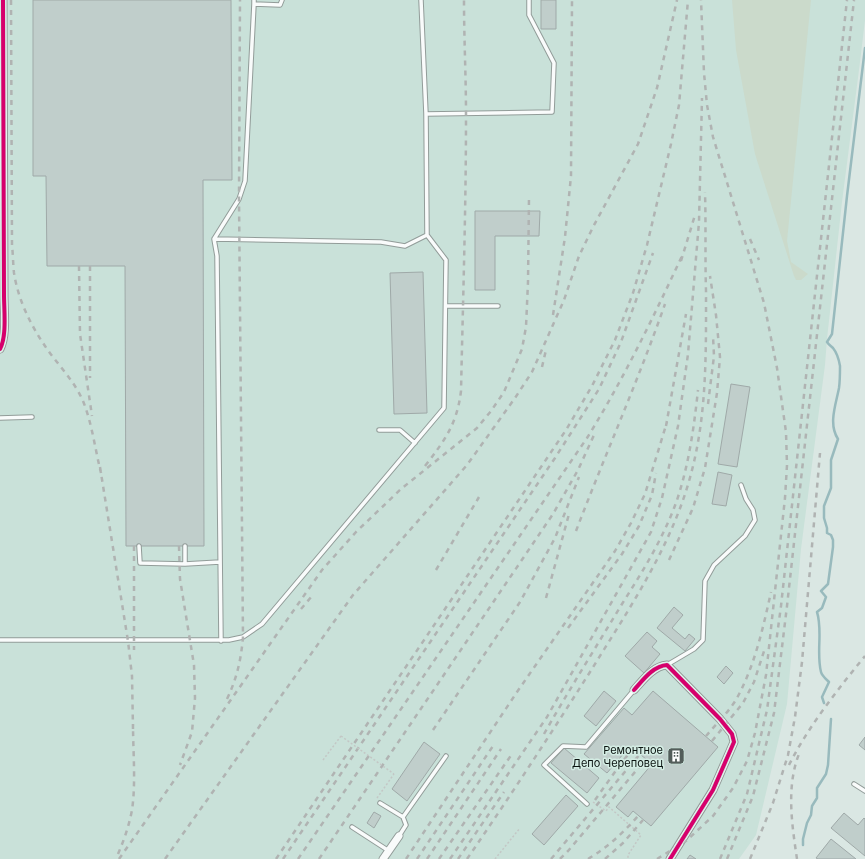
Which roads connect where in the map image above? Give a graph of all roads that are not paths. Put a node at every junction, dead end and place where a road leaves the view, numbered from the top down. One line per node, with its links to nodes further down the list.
1 (3, 0): 7 (street)
2 (282, 0): 5 (lane)
3 (422, 0): 6 (lane)
4 (529, 0): 6 (lane)
5 (254, 2): 9 (lane)
6 (426, 114): 8 (lane)
7 (2, 170): 12 (street)
8 (427, 235): 9 (lane); 10 (lane)
9 (214, 239): 20 (lane)
10 (446, 306): 11 (lane); 16 (lane)
11 (498, 306)
12 (0, 349)
13 (0, 418): 14 (lane)
14 (32, 418)
15 (379, 430): 16 (lane)
16 (415, 443): 23 (lane)
17 (741, 485): 24 (lane)
18 (139, 546): 21 (lane)
19 (185, 546): 21 (lane)
20 (220, 562): 21 (lane); 23 (lane)
21 (185, 564)
22 (0, 640): 23 (lane)
23 (222, 640)
24 (667, 665): 25 (street); 36 (street)
25 (634, 690): 30 (lane)
26 (446, 756): 31 (lane)
27 (854, 784): 28 (lane)
28 (865, 791)
29 (380, 803): 31 (lane)
30 (587, 804)
31 (404, 817): 33 (lane)
32 (352, 827): 34 (lane)
33 (399, 836): 34 (street)
34 (388, 851): 35 (street)
35 (383, 859)
36 (670, 859)

